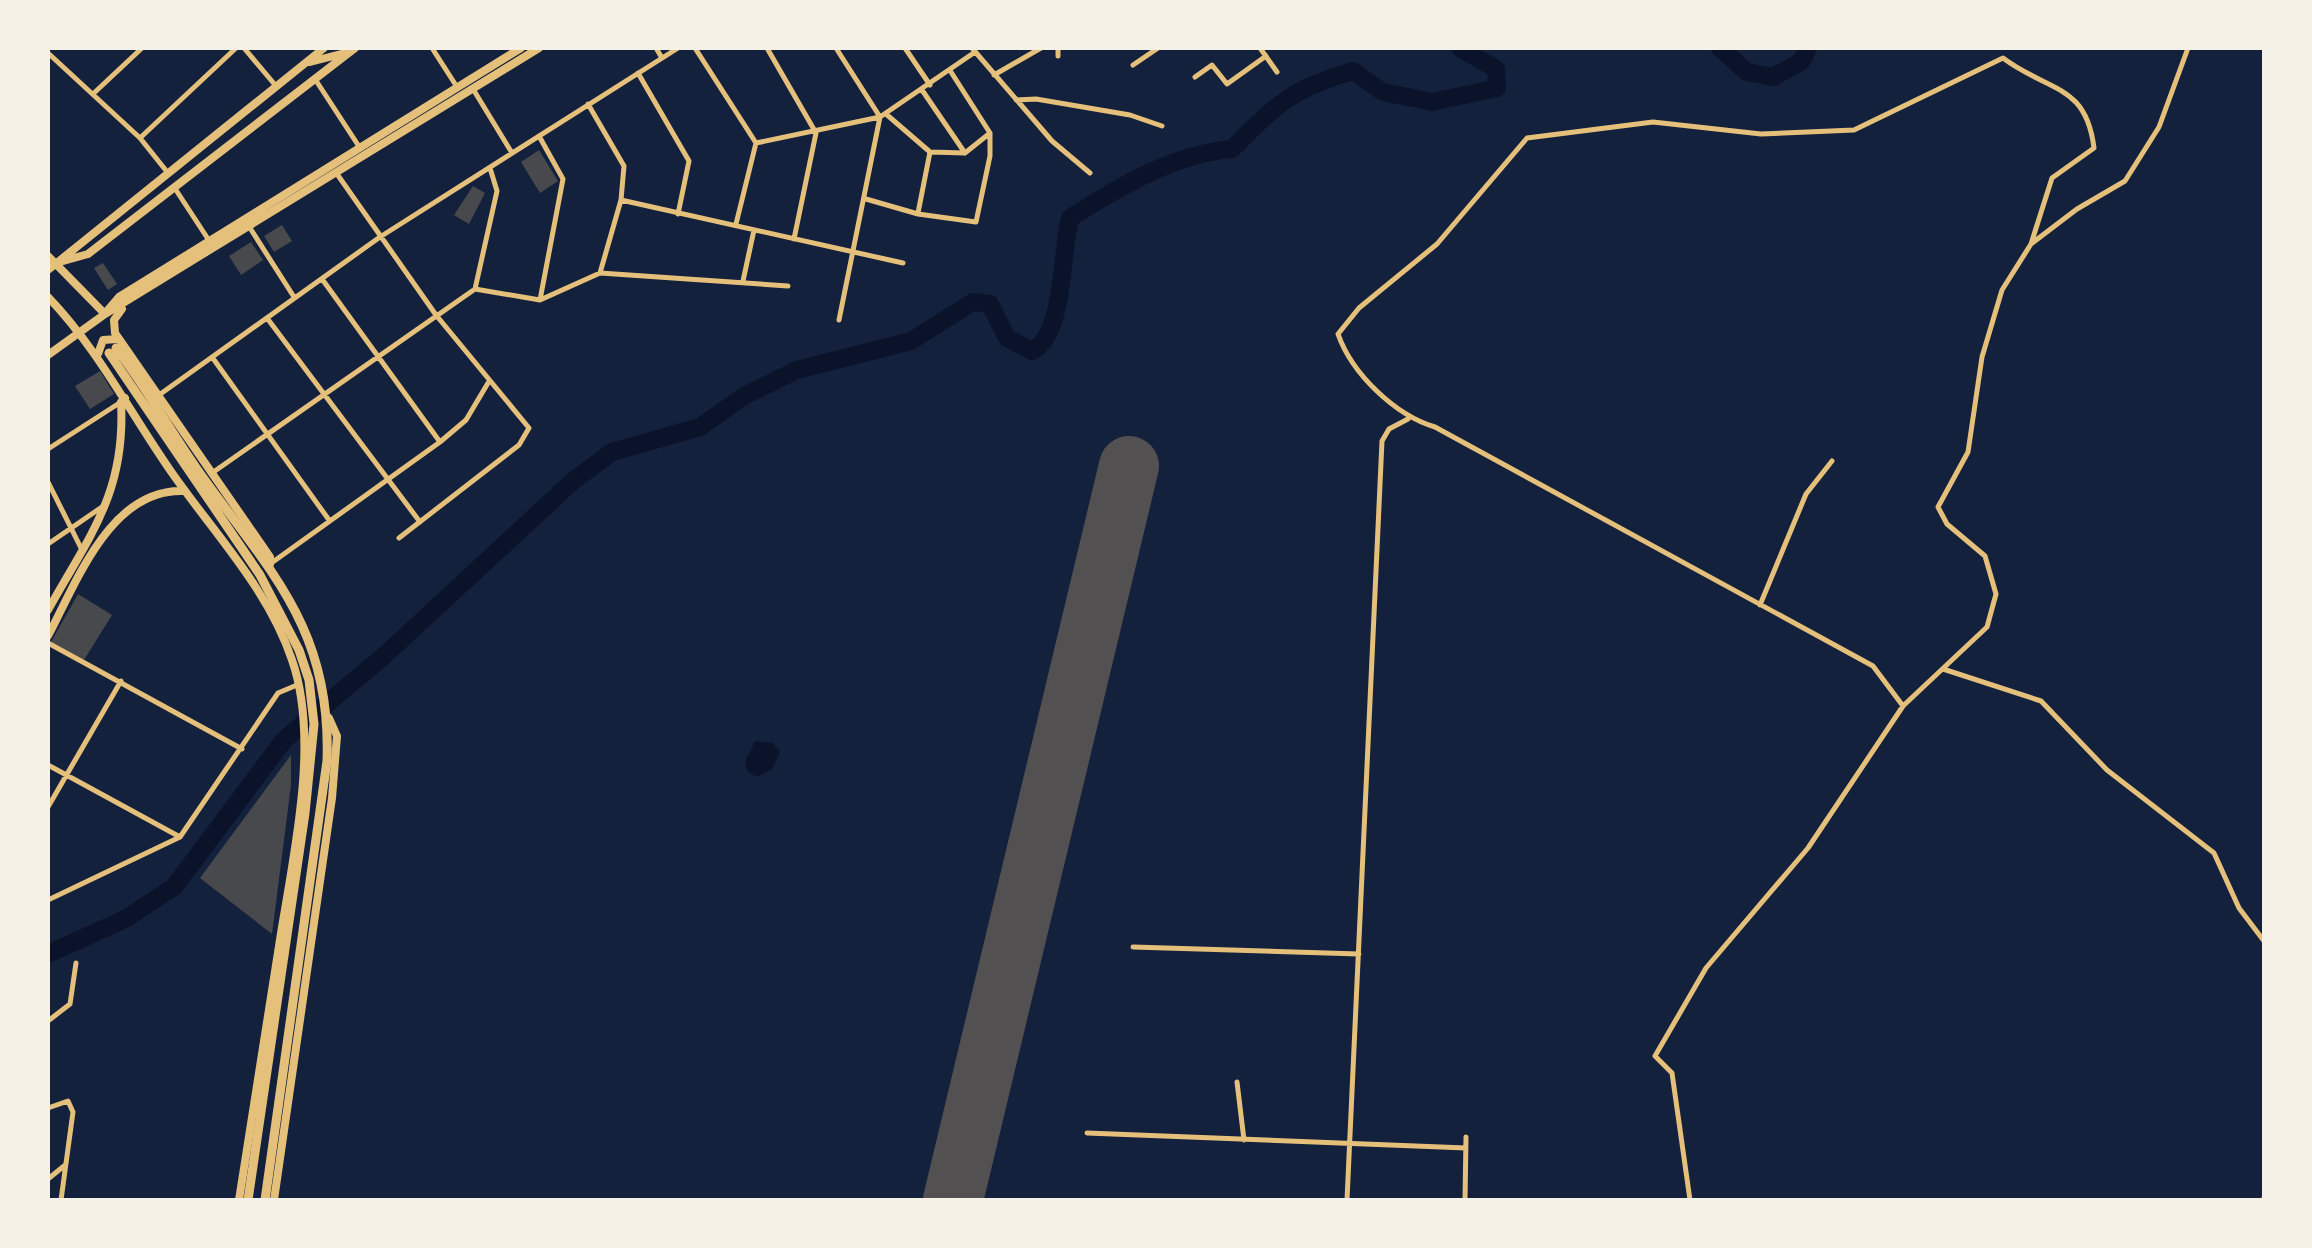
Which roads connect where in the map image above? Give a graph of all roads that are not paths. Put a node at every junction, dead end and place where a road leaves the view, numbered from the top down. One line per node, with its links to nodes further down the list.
1 (142, 48): 38 (street)
2 (236, 48): 48 (street)
3 (244, 48): 34 (street)
4 (324, 48): 25 (main road)
5 (432, 48): 35 (street)
6 (520, 48): 35 (main road)
7 (539, 48): 36 (main road)
8 (656, 48): 24 (street)
9 (678, 48): 24 (street)
10 (695, 48): 49 (street)
11 (766, 48): 46 (street)
12 (836, 48): 42 (street)
13 (905, 48): 33 (street)
14 (1041, 48): 30 (street)
15 (1058, 48): 22 (street)
16 (1158, 48): 26 (street)
17 (1260, 48): 23 (street)
18 (2188, 48): 69 (street)
19 (352, 50): 25 (main road); 32 (main road)
20 (974, 50): 27 (street); 30 (street)
21 (48, 52): 38 (street)
22 (1058, 56)
23 (1266, 56): 28 (street); 31 (street)
24 (662, 58): 29 (street)
25 (304, 63): 34 (main road)
26 (1132, 65)
27 (951, 72): 33 (street); 45 (street)
28 (1278, 72)
29 (638, 73): 40 (street); 61 (street)
30 (994, 74): 39 (street)
31 (1195, 77)
32 (315, 79): 50 (street); 58 (main road)
33 (930, 85): 37 (street)
34 (276, 86): 56 (main road)
35 (457, 87): 41 (main road)
36 (473, 89): 43 (main road); 52 (street)
37 (922, 90): 42 (street); 53 (street)
38 (94, 92): 48 (street)
39 (1016, 100): 44 (street); 55 (street)
40 (588, 104): 47 (street); 60 (street)
41 (413, 115): 43 (main road); 50 (main road)
42 (883, 115): 46 (street); 51 (street); 59 (street)
43 (427, 117): 57 (main road)
44 (1162, 126)
45 (990, 133): 53 (street); 62 (street)
46 (816, 134): 49 (street); 67 (street)
47 (539, 135): 52 (street); 82 (street)
48 (140, 138): 56 (street)
49 (756, 143): 63 (street)
50 (360, 148): 68 (main road)
51 (930, 152): 53 (street); 62 (street)
52 (512, 153): 54 (street)
53 (964, 153)
54 (490, 168): 66 (street); 79 (street)
55 (1090, 173)
56 (168, 174): 73 (main road)
57 (337, 174): 64 (main road); 66 (street)
58 (174, 187): 68 (street); 73 (main road)
59 (866, 199): 62 (street); 70 (street)
60 (621, 200): 61 (street); 75 (street)
61 (678, 214): 63 (street)
62 (918, 214)
63 (736, 225): 65 (street)
64 (250, 228): 81 (street); 83 (main road)
65 (754, 230): 67 (street); 77 (street)
66 (380, 237): 76 (street); 85 (street)
67 (794, 240): 70 (street)
68 (210, 242): 84 (main road)
69 (2031, 244): 97 (street); 118 (street)
70 (851, 252): 72 (street); 87 (street)
71 (48, 256): 73 (main road)
72 (904, 263)
73 (56, 264): 74 (main road); 84 (main road)
74 (48, 270)
75 (600, 272): 77 (street); 82 (street)
76 (322, 279): 81 (street); 90 (street)
77 (744, 281): 78 (street)
78 (788, 286)
79 (475, 289): 82 (street); 85 (street)
80 (48, 297): 88 (main road)
81 (295, 298): 86 (street)
82 (540, 300)
83 (125, 306): 84 (main road); 89 (main road)
84 (104, 314): 88 (main road)
85 (436, 314): 90 (street); 93 (street)
86 (267, 318): 92 (street); 94 (street)
87 (839, 320)
88 (79, 332): 89 (main road); 91 (main road)
89 (112, 351): 95 (main road); 96 (main road); 114 (main road); 121 (main road)
90 (377, 354): 94 (street); 99 (street)
91 (48, 355)
92 (212, 357): 95 (street); 98 (street)
93 (488, 383): 99 (street); 108 (street)
94 (323, 392): 98 (street); 103 (street)
95 (159, 395): 102 (main road)
96 (123, 400): 100 (street); 105 (main road); 106 (main road)
97 (1408, 419): 115 (street); 134 (street)
98 (268, 435): 102 (street); 107 (street)
99 (440, 442): 103 (street)
100 (48, 449)
101 (1832, 462): 115 (street)
102 (212, 474): 114 (main road)
103 (386, 480): 107 (street); 108 (street)
104 (48, 482): 109 (street)
105 (184, 491): 113 (main road); 120 (main road)
106 (108, 503): 109 (street); 112 (main road)
107 (328, 520): 114 (street)
108 (420, 522): 110 (street)
109 (72, 526): 111 (street); 112 (street)
110 (399, 538)
111 (48, 544)
112 (82, 550): 113 (street); 116 (main road)
113 (93, 558): 117 (main road)
114 (270, 564): 123 (main road)
115 (1760, 605): 122 (street)
116 (48, 610)
117 (48, 640): 119 (street)
118 (1944, 669): 122 (street); 132 (street)
119 (121, 681): 124 (street); 126 (street)
120 (299, 684): 121 (main road); 124 (street)
121 (308, 699): 129 (main road); 130 (main road)
122 (1902, 706): 153 (street)
123 (329, 718): 149 (main road); 150 (main road)
124 (242, 749): 128 (street)
125 (48, 764): 126 (street)
126 (66, 776): 127 (street); 128 (street)
127 (48, 807)
128 (180, 837): 131 (street)
129 (298, 860): 130 (main road); 148 (main road)
130 (290, 874): 147 (main road)
131 (48, 900)
132 (2264, 941)
133 (1133, 947): 134 (street)
134 (1359, 954): 142 (street)
135 (76, 963): 136 (street)
136 (48, 1021)
137 (1237, 1082): 141 (street)
138 (48, 1108): 144 (street)
139 (1087, 1132): 141 (street)
140 (1466, 1137): 143 (street)
141 (1244, 1140): 142 (street)
142 (1350, 1144): 143 (street); 151 (street)
143 (1466, 1148): 152 (street)
144 (66, 1164): 145 (street); 146 (street)
145 (48, 1179)
146 (61, 1200)
147 (239, 1200)
148 (248, 1200)
149 (265, 1200)
150 (274, 1200)
151 (1348, 1200)
152 (1465, 1200)
153 (1690, 1200)

